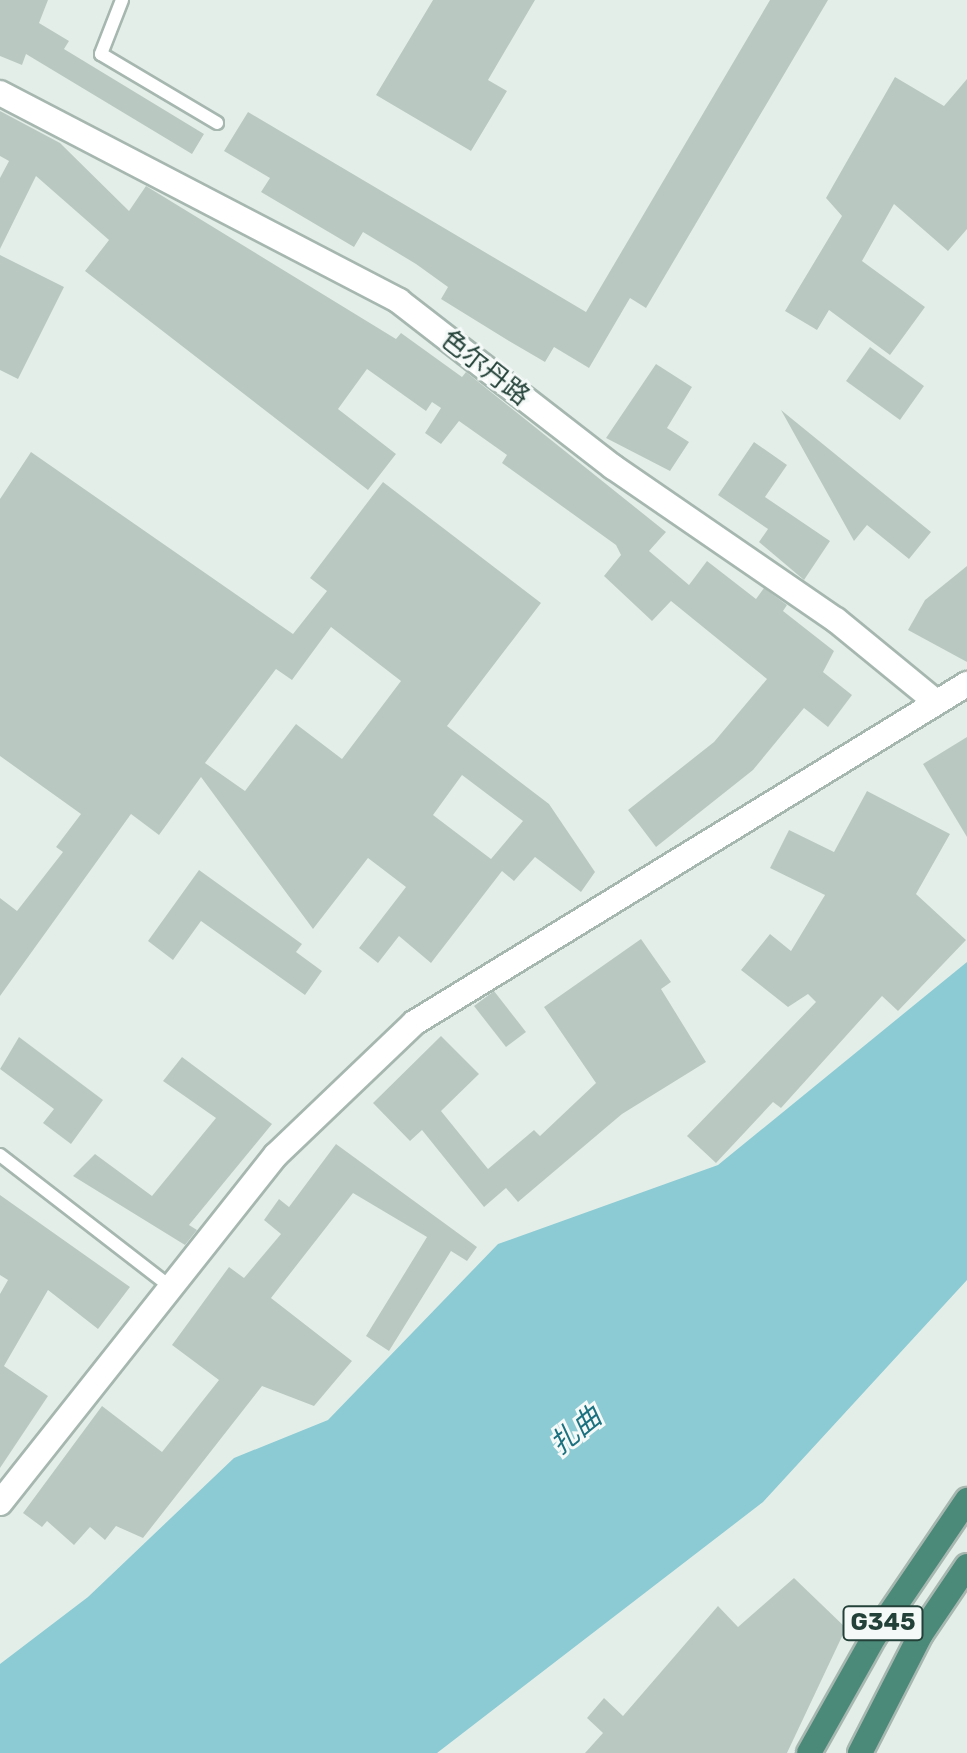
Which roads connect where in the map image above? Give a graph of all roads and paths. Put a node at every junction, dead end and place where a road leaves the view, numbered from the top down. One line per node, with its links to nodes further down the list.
1 (122, 0): 3 (lane)
2 (0, 93): 5 (street, 色尔丹路)
3 (217, 123)
4 (967, 684): 5 (street)
5 (935, 701): 7 (street)
6 (0, 1155): 7 (lane)
7 (168, 1285): 9 (street)
8 (967, 1500): 11 (highway, G345)
9 (0, 1503)
10 (967, 1566): 12 (highway, G345)
11 (809, 1753)
12 (860, 1753)

